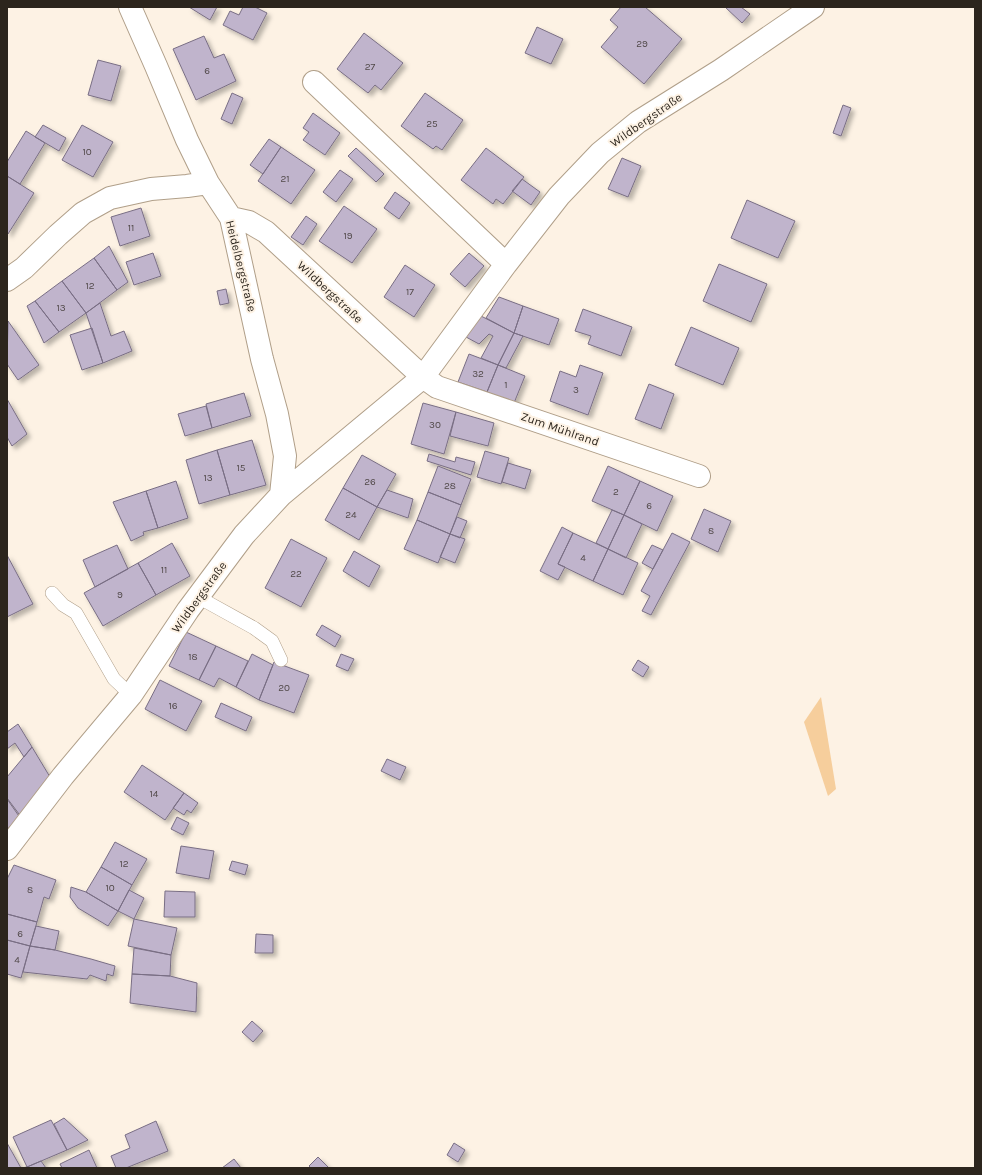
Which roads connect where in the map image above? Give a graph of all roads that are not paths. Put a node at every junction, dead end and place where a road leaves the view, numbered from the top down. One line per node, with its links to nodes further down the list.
1 (130, 7): 4 (street, Heidelbergstraße)
2 (813, 7): 6 (street, Wildbergstraße)
3 (314, 82): 6 (street)
4 (208, 183): 5 (street, Heidelbergstraße); 7 (street)
5 (231, 218): 8 (street, Wildbergstraße); 10 (street, Heidelbergstraße)
6 (506, 264): 8 (street, Wildbergstraße)
7 (7, 280)
8 (423, 377): 9 (street, Zum Mühlrand); 10 (street, Wildbergstraße)
9 (699, 476)
10 (281, 495): 12 (street, Wildbergstraße)
11 (52, 593): 14 (lane)
12 (198, 597): 13 (lane); 14 (street, Wildbergstraße)
13 (281, 660)
14 (131, 694): 15 (street, Wildbergstraße)
15 (7, 848)

